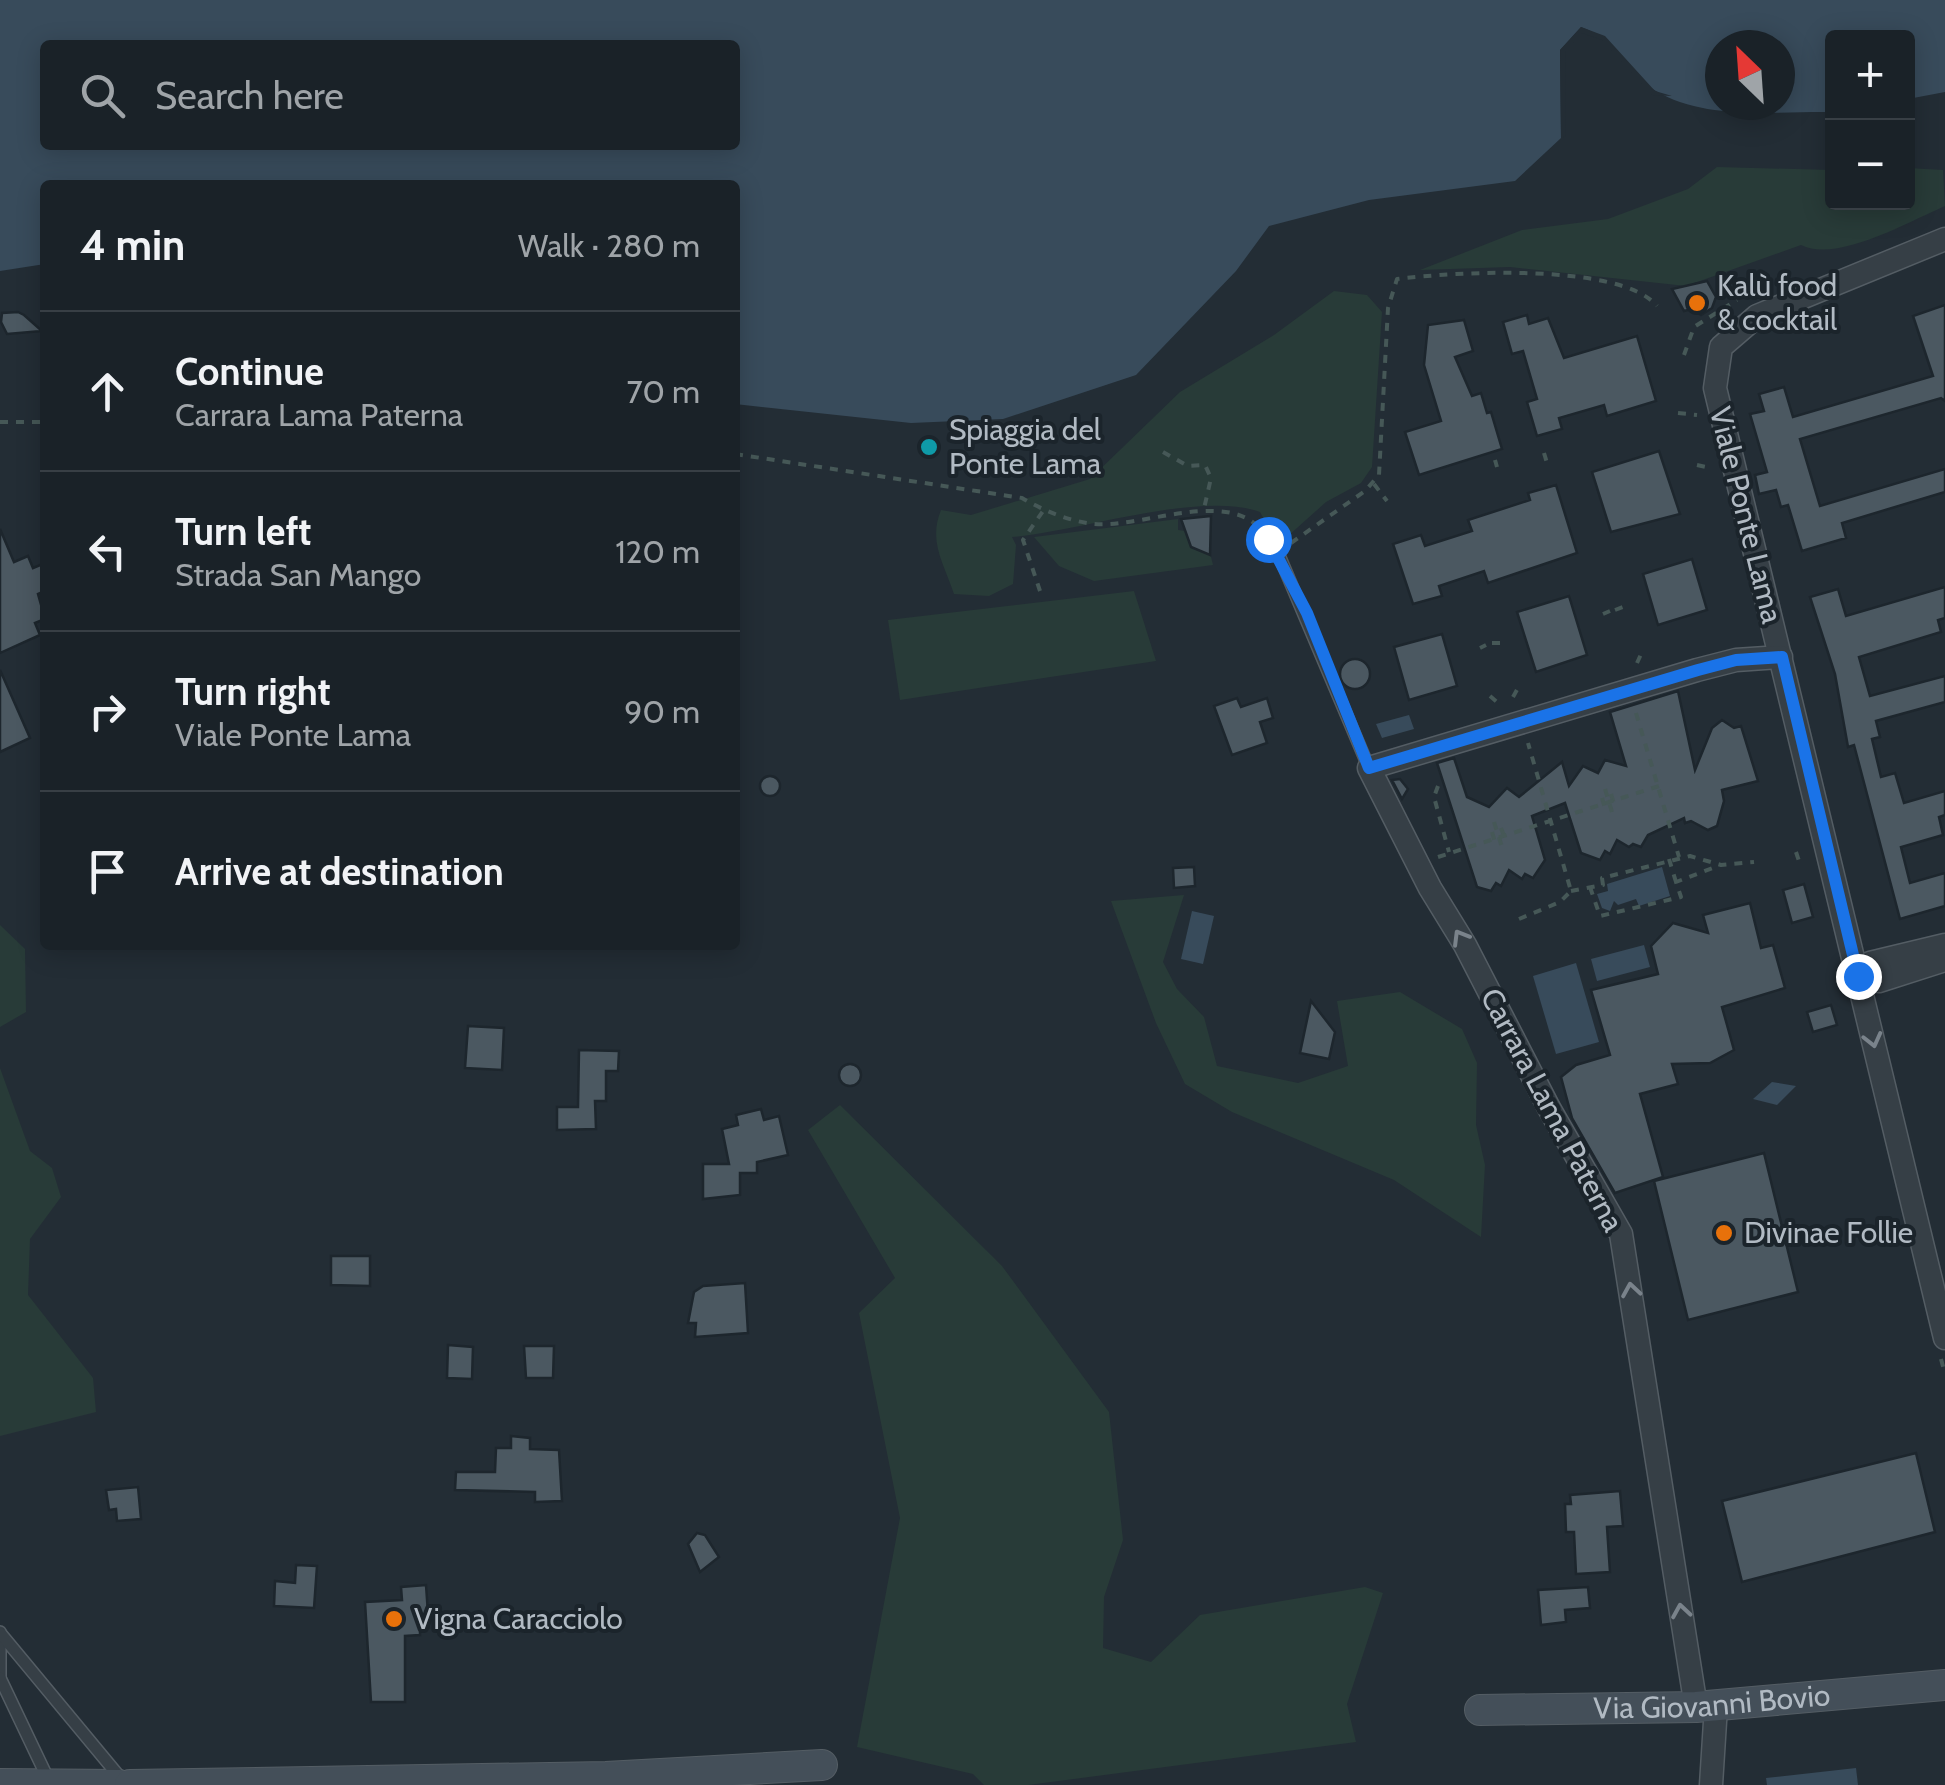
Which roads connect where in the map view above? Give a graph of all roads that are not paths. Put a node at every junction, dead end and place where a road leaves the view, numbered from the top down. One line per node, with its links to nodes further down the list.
1 (1945, 239): 3 (street, Viale Ponte Lama)
2 (1278, 553): 4 (lane, Carrara Lama Paterna)
3 (1782, 657): 4 (street); 7 (street, Viale Ponte Lama)
4 (1369, 768): 12 (street, Carrara Lama Paterna, one-way to 4)
5 (1945, 945): 7 (street)
6 (1945, 960): 7 (street)
7 (1858, 976): 8 (street, Viale Ponte Lama, one-way to 8)
8 (1945, 1338)
9 (0, 1633): 10 (lane); 18 (lane)
10 (0, 1679): 16 (lane)
11 (1945, 1685): 12 (main road, Via Giovanni Bovio)
12 (1706, 1707): 13 (main road, Via Giovanni Bovio); 19 (street, Carrara Lama Paterna)
13 (1480, 1710)
14 (822, 1765): 18 (main road)
15 (0, 1784): 16 (main road)
16 (50, 1785): 17 (main road)
17 (119, 1785)
18 (128, 1785)
19 (1710, 1785)

